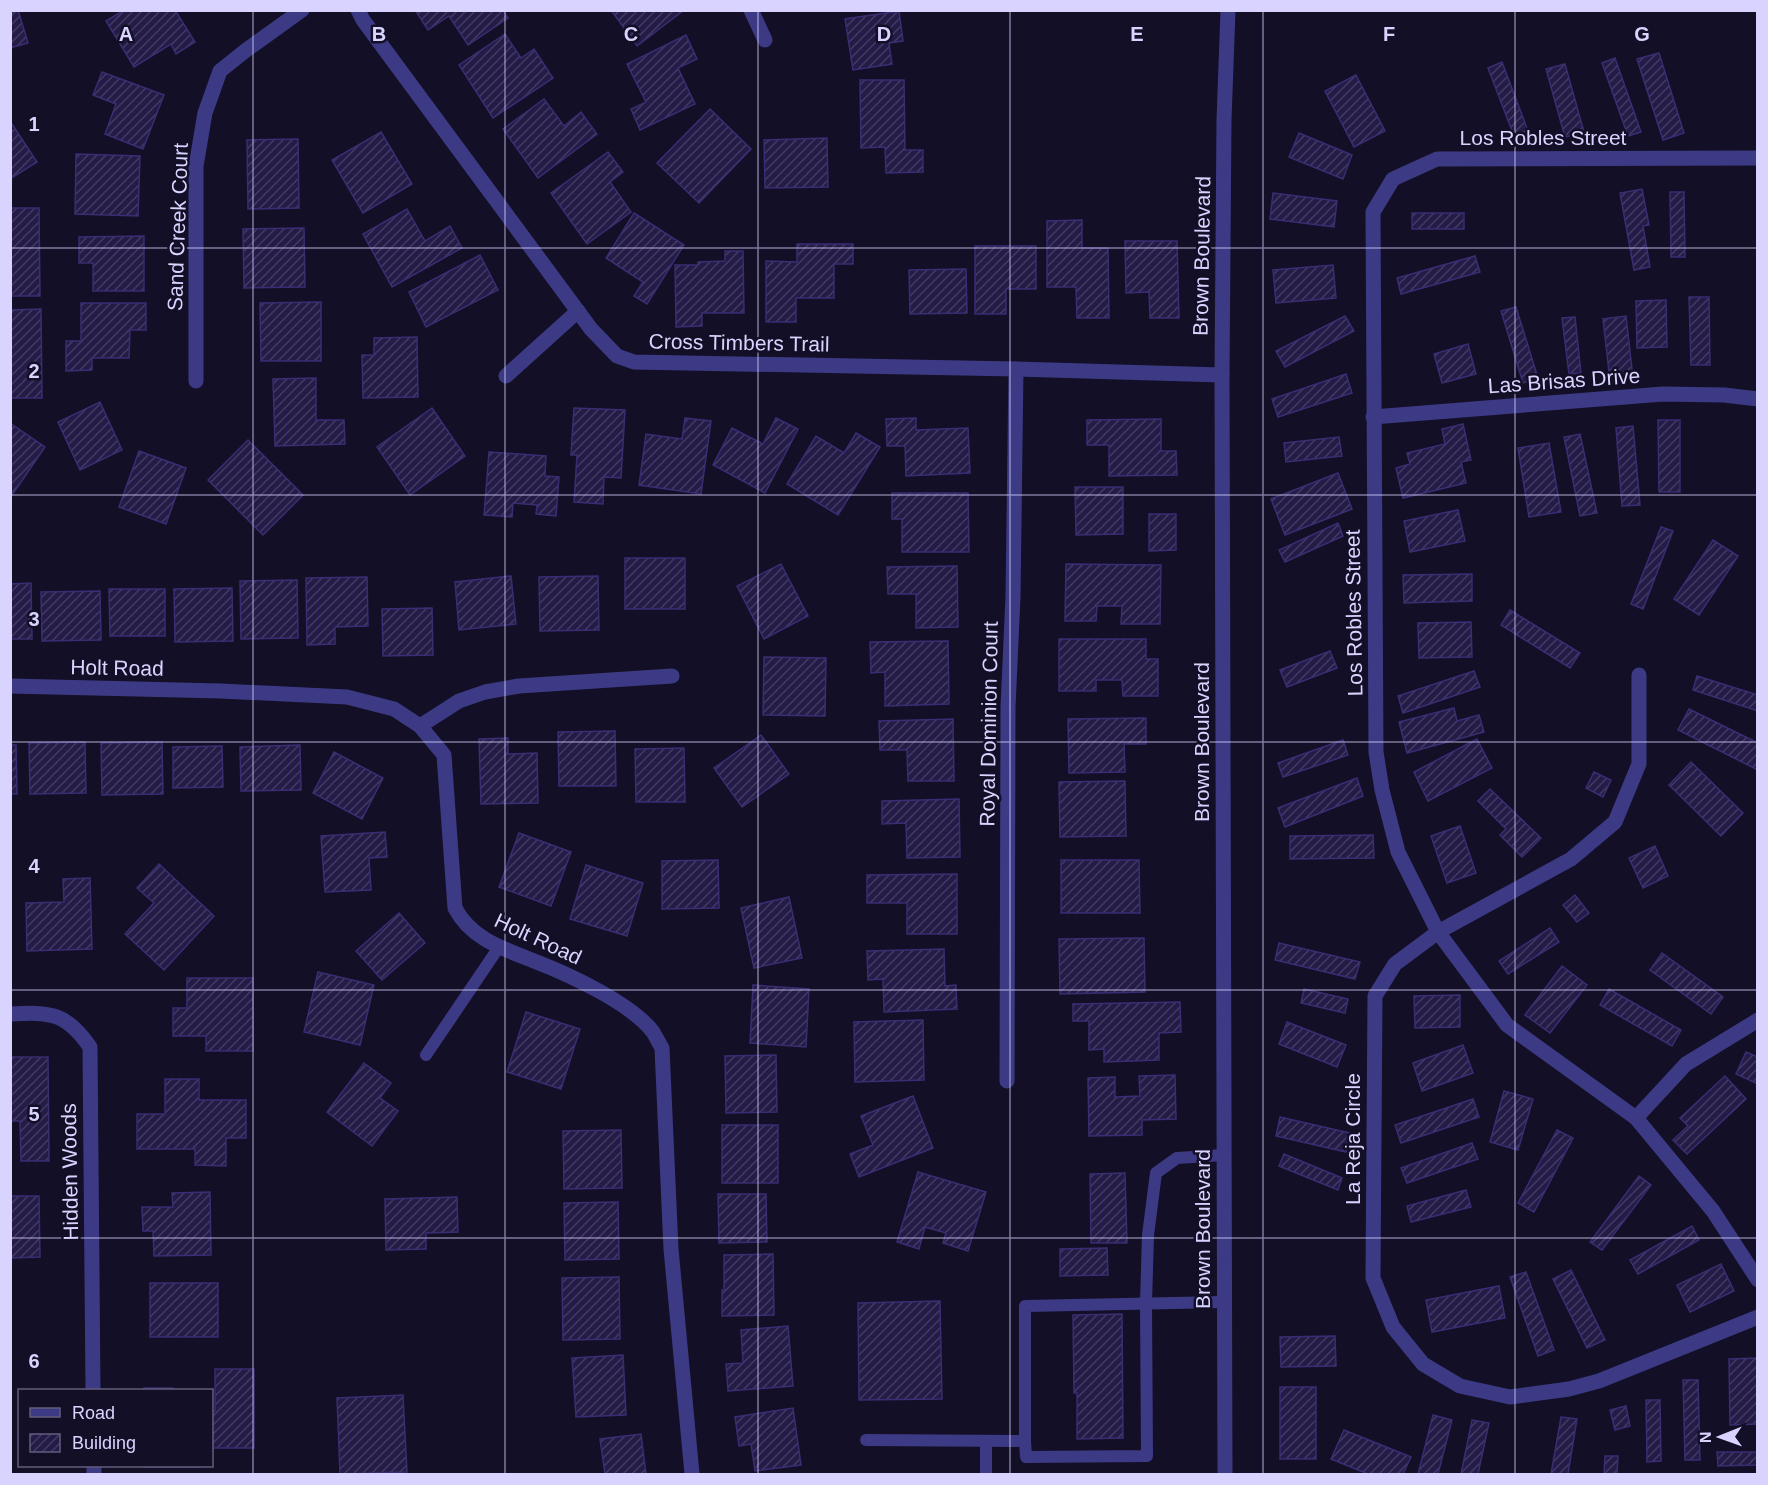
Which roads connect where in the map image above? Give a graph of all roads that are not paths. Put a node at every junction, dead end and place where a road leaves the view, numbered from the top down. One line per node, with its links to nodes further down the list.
1 (302, 10): 11 (street, Sand Creek Court)
2 (358, 10): 7 (street, Cross Timbers Trail)
3 (751, 10): 5 (street)
4 (1228, 10): 9 (street, Brown Boulevard)
5 (765, 40)
6 (1758, 158): 13 (street, Los Robles Street)
7 (578, 311): 8 (street, Cross Timbers Trail); 10 (street)
8 (1016, 369): 9 (street, Cross Timbers Trail); 23 (street, Royal Dominion Court)
9 (1222, 375): 25 (street, Brown Boulevard)
10 (506, 376)
11 (196, 381)
12 (1758, 399): 13 (street, Las Brisas Drive)
13 (1373, 417): 18 (street, Los Robles Street)
14 (1639, 675): 18 (street, La Reja Circle)
15 (672, 676): 17 (street)
16 (10, 686): 17 (street, Holt Road)
17 (420, 726): 19 (street, Holt Road)
18 (1438, 932): 24 (street, Los Robles Street); 29 (street, La Reja Circle)
19 (499, 947): 22 (lane); 34 (street, Holt Road)
20 (10, 1014): 30 (street, Hidden Woods)
21 (1758, 1020): 24 (street)
22 (426, 1055)
23 (1007, 1081)
24 (1636, 1118): 26 (street, Los Robles Street)
25 (1224, 1155): 27 (street, Brown Boulevard); 28 (lane)
26 (1758, 1280)
27 (1224, 1302): 28 (lane); 36 (street, Brown Boulevard)
28 (1146, 1304): 33 (lane); 33 (lane)
29 (1758, 1317)
30 (93, 1389)
31 (866, 1440): 32 (lane)
32 (986, 1441): 33 (lane); 35 (lane)
33 (1025, 1441)
34 (692, 1474)
35 (986, 1474)
36 (1225, 1474)

